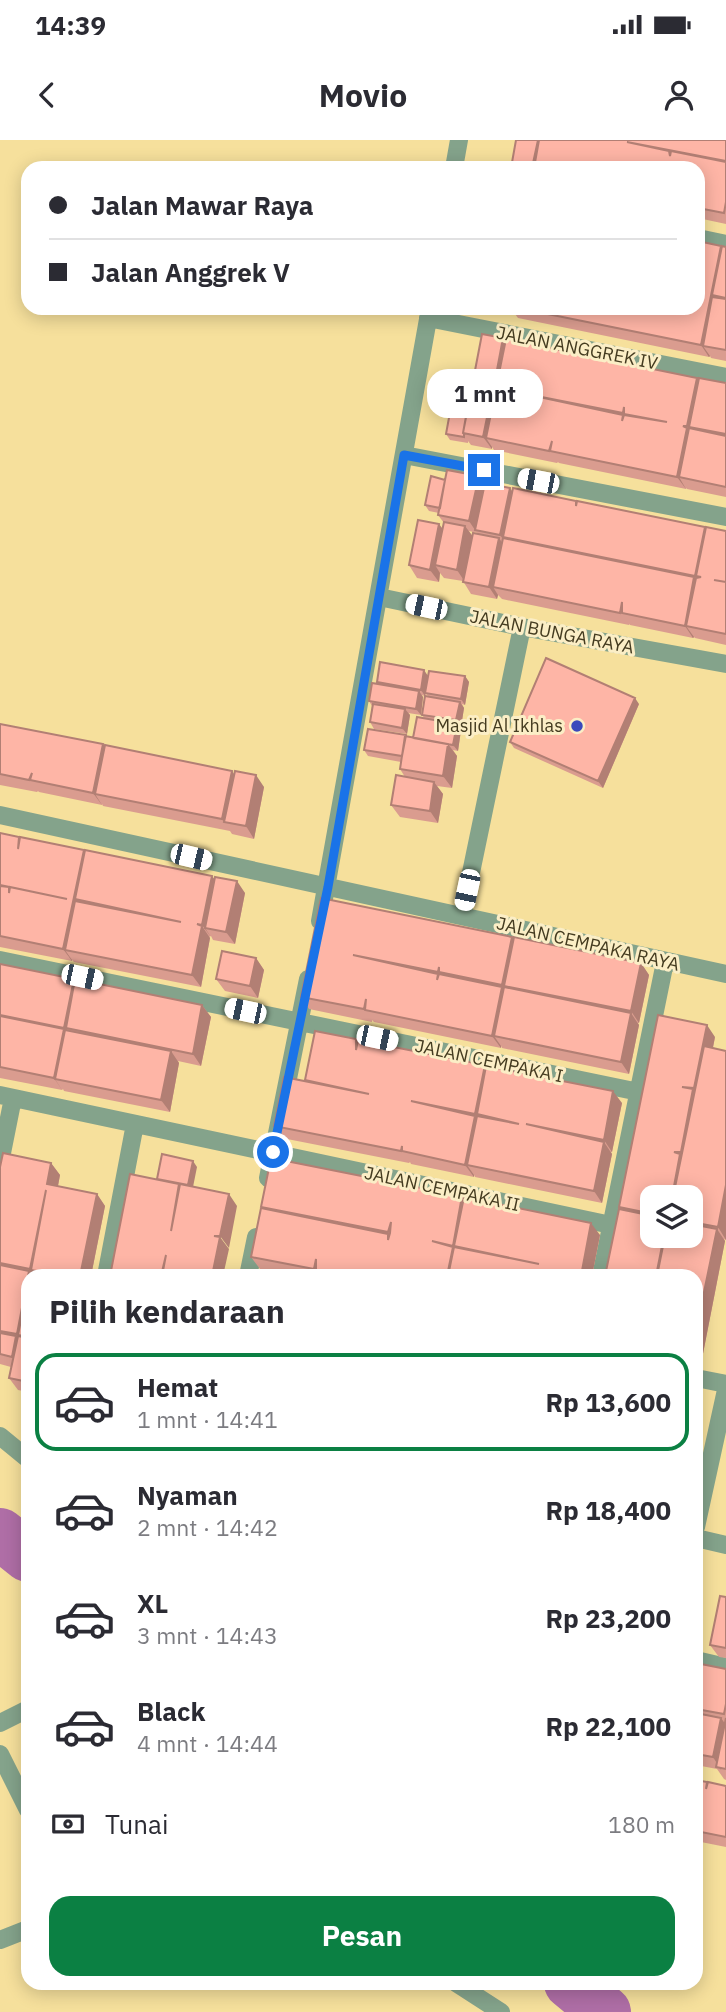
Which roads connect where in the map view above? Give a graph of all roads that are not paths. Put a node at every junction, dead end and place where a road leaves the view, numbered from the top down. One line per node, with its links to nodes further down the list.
1 (459, 140): 2 (street)
2 (455, 161)
3 (705, 240): 4 (street)
4 (726, 244)
5 (429, 315): 8 (street)
6 (438, 315): 7 (street, JALAN ANGGREK IV)
7 (726, 377)
8 (404, 455): 9 (street); 10 (street)
9 (726, 517)
10 (379, 597): 11 (street, JALAN BUNGA RAYA); 14 (street)
11 (522, 627): 12 (street, JALAN BUNGA RAYA); 15 (street)
12 (726, 664)
13 (0, 815): 14 (street, JALAN CEMPAKA RAYA)
14 (328, 887): 15 (street, JALAN CEMPAKA RAYA); 16 (street)
15 (461, 916): 18 (street, JALAN CEMPAKA RAYA)
16 (316, 941)
17 (0, 960): 21 (street, JALAN CEMPAKA I)
18 (666, 962): 20 (street, JALAN CEMPAKA RAYA); 22 (street)
19 (310, 968): 21 (street)
20 (726, 974)
21 (299, 1022): 22 (street, JALAN CEMPAKA I); 25 (street)
22 (639, 1092): 29 (street)
23 (6, 1097): 24 (street, JALAN CEMPAKA II); 26 (street)
24 (135, 1124): 25 (street, JALAN CEMPAKA II); 30 (street)
25 (273, 1152): 27 (street); 29 (street, JALAN CEMPAKA II)
26 (0, 1163)
27 (265, 1194)
28 (259, 1221): 31 (street)
29 (611, 1225): 32 (street)
30 (107, 1269)
31 (249, 1269)
32 (602, 1269)
33 (703, 1379): 34 (street)
34 (726, 1384)
35 (726, 1390): 36 (street)
36 (723, 1420): 39 (street)
37 (0, 1436): 38 (street)
38 (21, 1453)
39 (703, 1492)
40 (703, 1540): 41 (street)
41 (726, 1545)
42 (703, 1662): 43 (street)
43 (726, 1667)
44 (21, 1712): 45 (street)
45 (0, 1723)
46 (0, 1754): 47 (street)
47 (21, 1796)
48 (21, 1932): 49 (street)
49 (0, 1940)
50 (467, 1990): 51 (street)
51 (501, 2012)

